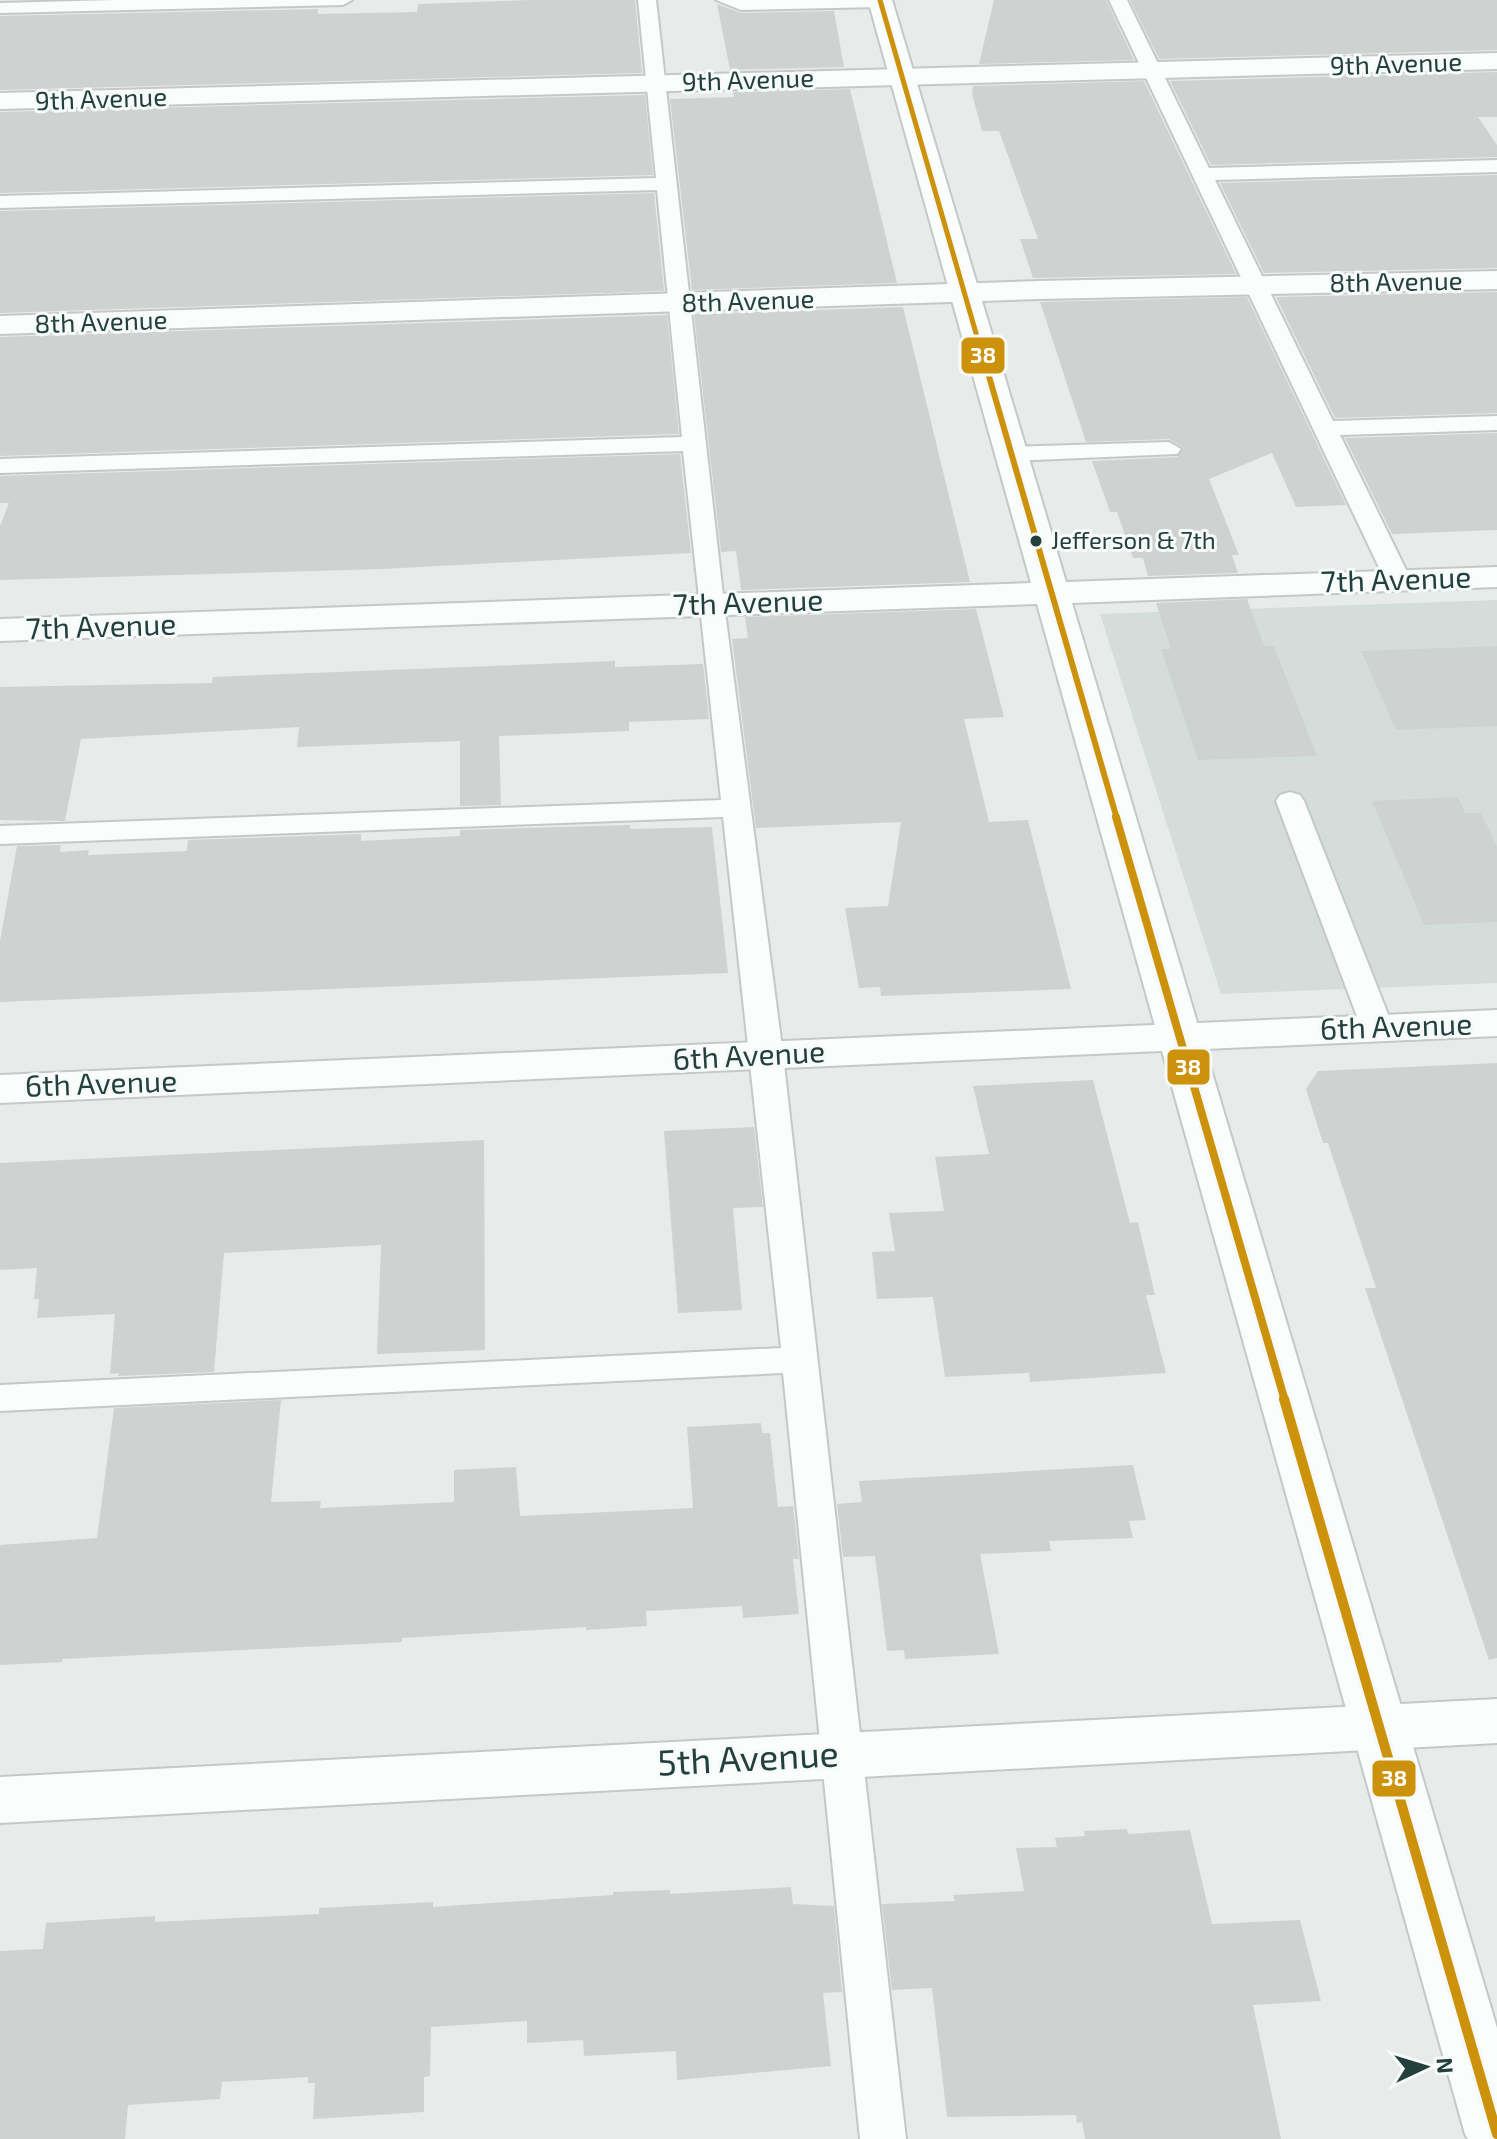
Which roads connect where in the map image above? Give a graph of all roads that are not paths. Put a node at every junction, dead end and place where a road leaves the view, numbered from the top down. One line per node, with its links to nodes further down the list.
1 (343, 0): 6 (lane)
2 (647, 0): 10 (lane)
3 (725, 0): 5 (lane)
4 (1118, 0): 8 (lane)
5 (880, 1): 9 (street)
6 (0, 8)
7 (1497, 61): 8 (street, 9th Avenue)
8 (1152, 70): 9 (street, 9th Avenue); 13 (lane)
9 (904, 75): 10 (street, 9th Avenue); 18 (street)
10 (657, 83): 11 (street, 9th Avenue); 14 (lane)
11 (0, 101)
12 (1497, 166): 13 (lane)
13 (1202, 174): 17 (lane)
14 (668, 184): 15 (lane); 19 (lane)
15 (0, 202)
16 (1497, 280): 17 (street, 8th Avenue)
17 (1256, 285): 18 (street, 8th Avenue); 22 (lane)
18 (966, 293): 19 (street, 8th Avenue); 25 (street)
19 (680, 304): 20 (street, 8th Avenue); 23 (lane)
20 (0, 325)
21 (1497, 423): 22 (lane)
22 (1324, 428): 28 (lane)
23 (695, 444): 26 (lane); 30 (lane)
24 (1169, 449): 25 (lane)
25 (1012, 454): 29 (street)
26 (0, 466)
27 (1497, 577): 28 (street, 7th Avenue)
28 (1398, 580): 29 (street, 7th Avenue)
29 (1053, 593): 30 (street, 7th Avenue); 37 (street)
30 (711, 604): 31 (street, 7th Avenue); 33 (lane)
31 (0, 630)
32 (1290, 801): 36 (lane)
33 (737, 808): 34 (lane); 38 (lane)
34 (0, 835)
35 (1497, 1023): 36 (street, 6th Avenue)
36 (1377, 1027): 37 (street, 6th Avenue)
37 (1179, 1035): 38 (street, 6th Avenue); 43 (street)
38 (767, 1055): 39 (street, 6th Avenue); 40 (lane)
39 (0, 1089)
40 (799, 1360): 41 (lane); 44 (lane)
41 (0, 1398)
42 (1497, 1721): 43 (street, 5th Avenue)
43 (1379, 1729): 44 (street, 5th Avenue); 46 (street)
44 (841, 1753): 45 (street, 5th Avenue); 47 (lane)
45 (0, 1800)
46 (1497, 2134)
47 (883, 2139)

